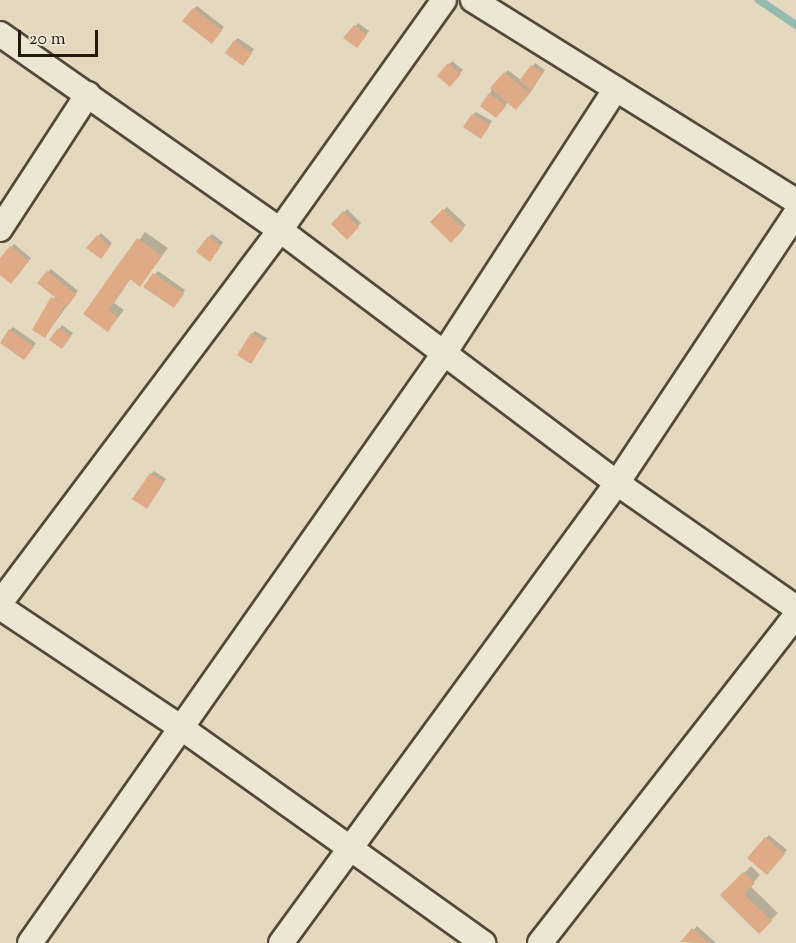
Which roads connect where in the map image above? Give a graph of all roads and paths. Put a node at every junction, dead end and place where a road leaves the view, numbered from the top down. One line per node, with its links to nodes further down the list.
1 (444, 0): 9 (street)
2 (473, 0): 4 (street)
3 (0, 34): 5 (street)
4 (616, 89): 6 (street); 10 (street)
5 (88, 94): 8 (street); 9 (street)
6 (796, 201)
7 (796, 214): 11 (street)
8 (0, 229)
9 (279, 230): 10 (street); 12 (street)
10 (443, 355): 11 (street); 15 (street)
11 (617, 483): 13 (street); 16 (street)
12 (0, 605): 15 (street)
13 (796, 608)
14 (796, 615): 20 (street)
15 (183, 729): 16 (street); 17 (street)
16 (351, 849): 18 (street); 19 (street)
17 (30, 943)
18 (281, 943)
19 (483, 943)
20 (540, 943)

